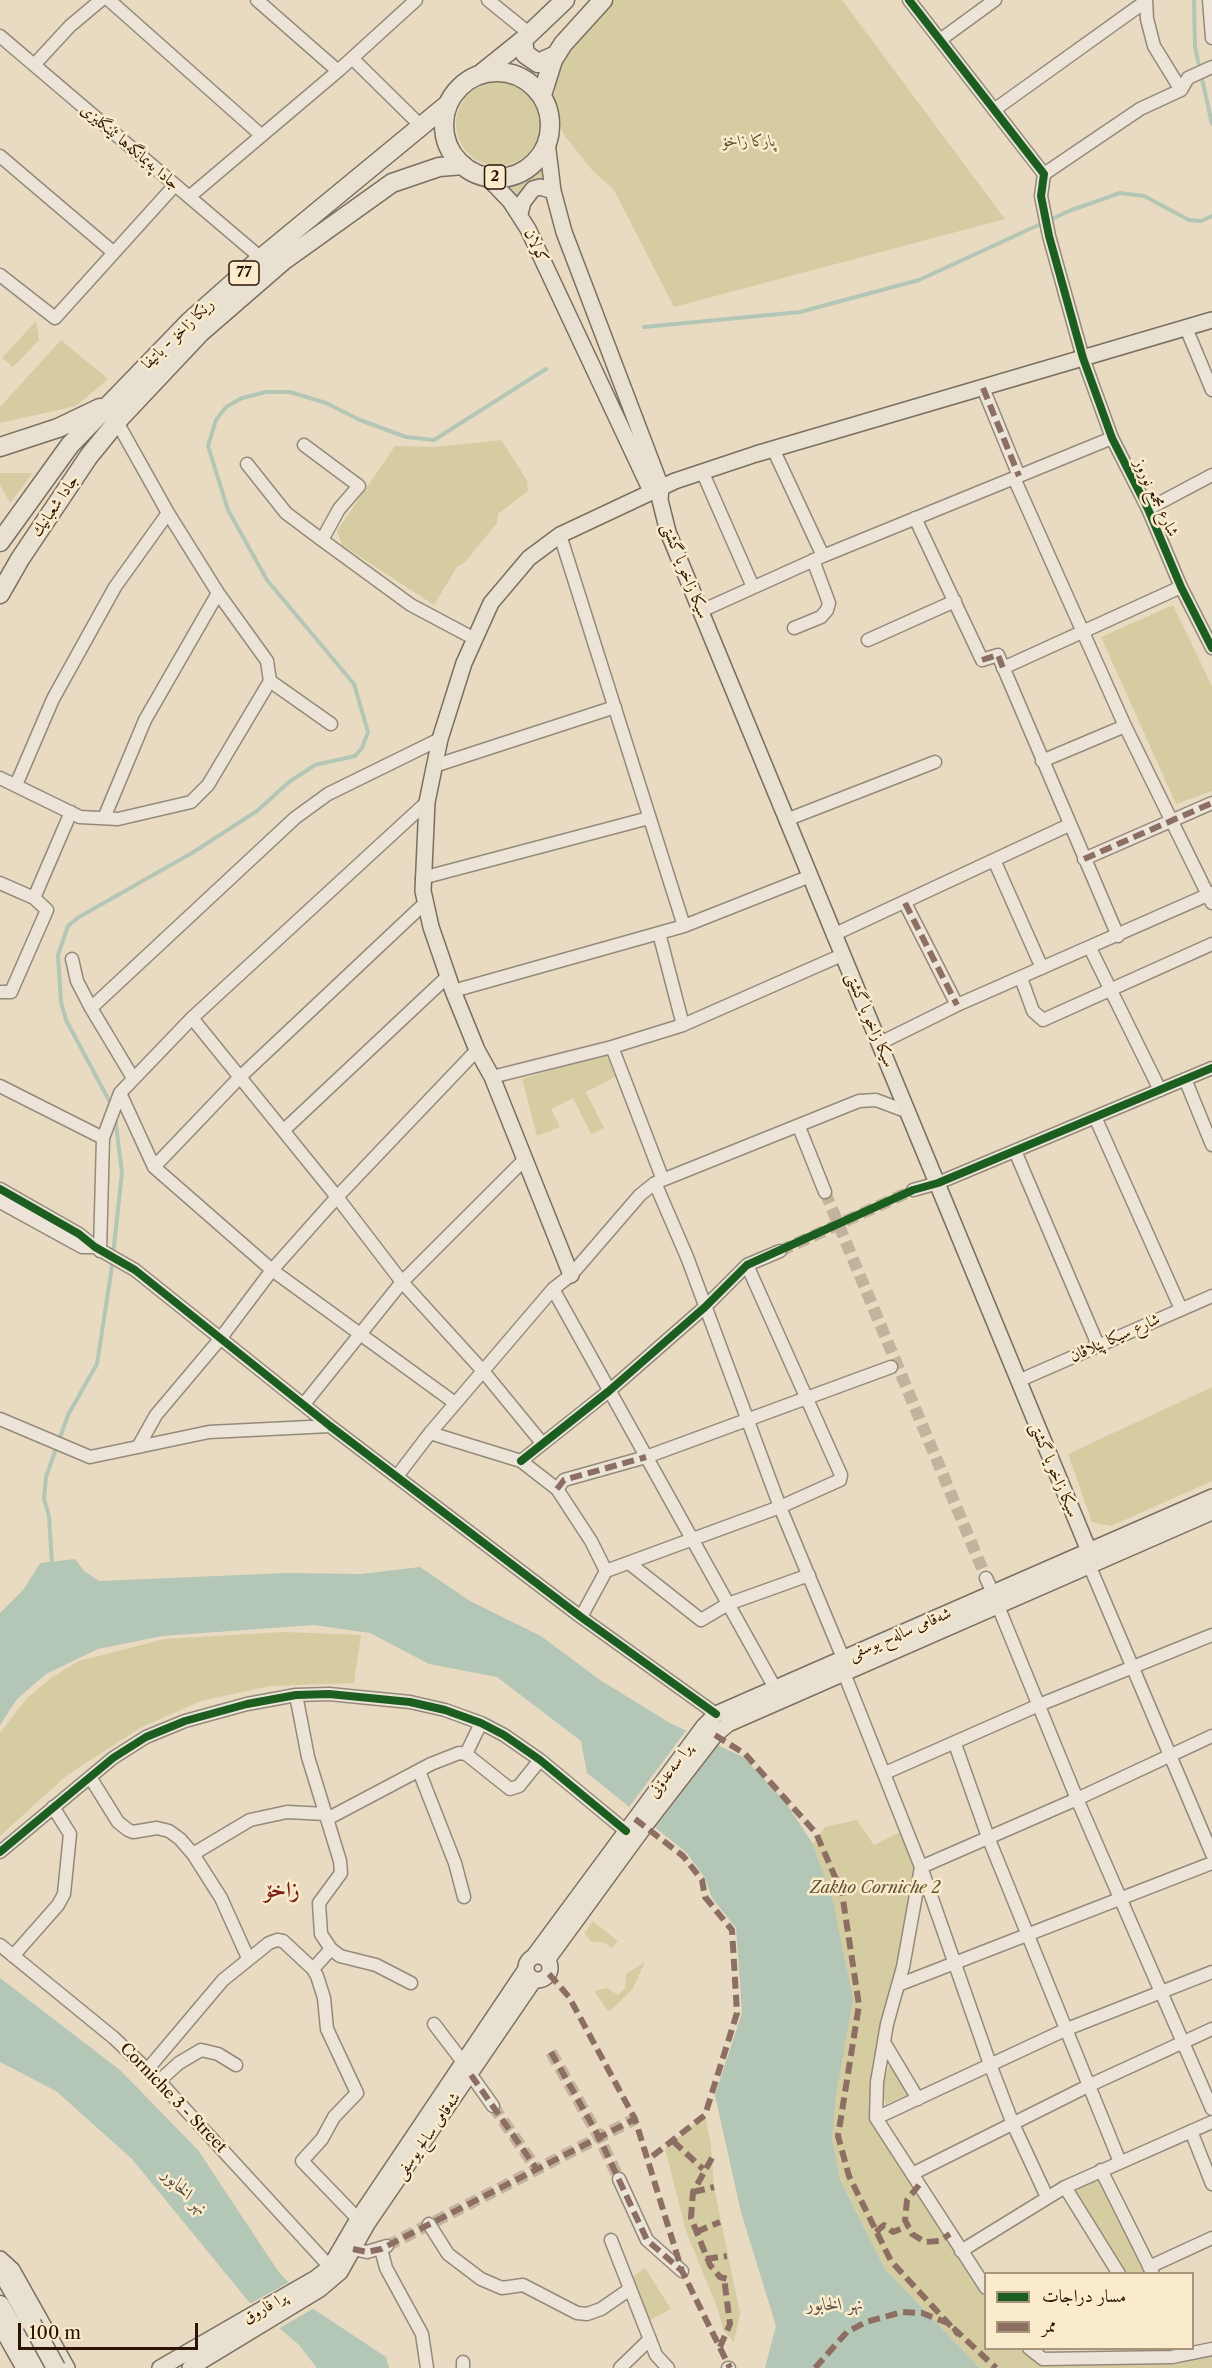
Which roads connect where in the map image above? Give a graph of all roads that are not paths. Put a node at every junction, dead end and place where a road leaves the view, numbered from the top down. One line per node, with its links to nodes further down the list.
1 (101, 0): 18 (street)
2 (109, 0): 27 (street)
3 (416, 0): 17 (street)
4 (488, 0): 13 (street)
5 (565, 0): 13 (highway)
6 (603, 0): 16 (highway)
7 (909, 0): 15 (street)
8 (995, 0): 15 (street)
9 (1146, 0): 22 (street); 25 (street)
10 (1209, 0): 14 (street)
11 (264, 2): 20 (street)
12 (0, 36): 18 (street, جادا په‌يمانگه‌ها ئێنگليزى)
13 (526, 37): 16 (highway); 21 (highway)
14 (1212, 38)
15 (940, 40): 25 (street)
16 (556, 55): 23 (highway)
17 (352, 58): 20 (street); 26 (street)
18 (34, 65): 33 (street, جادا په‌يمانگه‌ها ئێنگليزى)
19 (1212, 68): 22 (street)
20 (338, 71): 27 (street)
21 (482, 73): 23 (highway); 24 (highway)
22 (1181, 90): 31 (street)
23 (542, 95): 28 (highway)
24 (448, 104): 26 (highway, رێکا زاخۆ - باتیفا / 77); 30 (highway, 2)
25 (994, 110): 31 (street)
26 (421, 126): 38 (highway, رێکا زاخۆ - باتیفا / 77)
27 (261, 135): 35 (street)
28 (547, 142): 32 (highway, 2); 34 (main road)
29 (0, 156): 37 (street)
30 (462, 165): 32 (highway, 2); 47 (highway, رێکا زاخۆ - باتیفا / 77)
31 (1044, 174): 42 (street, شارع مجمع نوروز)
32 (487, 177): 36 (main road, كولان)
33 (175, 185): 35 (street, جادا په‌يمانگه‌ها ئێنگليزى); 37 (street)
34 (553, 191): 36 (main road); 56 (main road)
35 (189, 197): 38 (street, جادا په‌يمانگه‌ها ئێنگليزى)
36 (520, 214): 43 (main road, كولان)
37 (113, 252): 39 (street)
38 (261, 258): 46 (highway, رێکا زاخۆ - باتیفا / 77)
39 (0, 275)
40 (1212, 320): 41 (main road)
41 (1186, 328): 42 (main road); 45 (street)
42 (1083, 357): 44 (main road); 48 (street, شارع مجمع نوروز)
43 (592, 368): 56 (main road, سیکا زاخو یا گشتى)
44 (983, 388): 51 (main road); 55 (street)
45 (1212, 390)
46 (107, 405): 50 (highway); 62 (highway, رێکا زاخۆ - باتیفا / 77)
47 (117, 422): 58 (street); 67 (highway, جادا شعبانيك / 77)
48 (1112, 438): 55 (street); 57 (street, شارع مجمع نوروز)
49 (304, 445): 61 (street)
50 (0, 447)
51 (774, 451): 53 (main road); 63 (street)
52 (247, 464): 61 (street)
53 (702, 471): 56 (main road); 64 (street)
54 (1212, 475): 57 (street)
55 (1017, 477): 59 (street); 71 (street)
56 (656, 489): 60 (main road); 69 (main road, سیکا زاخو یا گشتى)
57 (1148, 509): 65 (street, شارع مجمع نوروز)
58 (168, 513): 66 (street); 85 (street)
59 (915, 518): 63 (street); 68 (street)
60 (560, 535): 72 (main road); 77 (street)
61 (322, 540): 72 (street)
62 (0, 542)
63 (818, 558): 64 (street); 70 (street)
64 (753, 587): 69 (street)
65 (1180, 587): 71 (street); 74 (street, شارع مجمع نوروز)
66 (218, 593): 76 (street); 89 (street)
67 (0, 594)
68 (955, 601): 73 (street); 75 (street)
69 (700, 611): 91 (main road, سیکا زاخو یا گشتى)
70 (794, 628)
71 (1082, 633): 75 (street); 79 (street)
72 (475, 639): 80 (main road)
73 (868, 640)
74 (1212, 648)
75 (1003, 668): 81 (street)
76 (270, 681): 78 (street); 89 (street)
77 (615, 707): 83 (street); 90 (street)
78 (331, 724)
79 (1125, 726): 81 (street); 92 (street)
80 (440, 739): 83 (main road); 118 (street)
81 (1042, 761): 93 (street)
82 (935, 762): 91 (street)
83 (434, 766): 86 (main road)
84 (0, 778): 85 (street)
85 (16, 785): 88 (street)
86 (427, 802): 97 (main road); 119 (street)
87 (1212, 803): 92 (street)
88 (71, 812): 89 (street); 100 (street)
89 (104, 818)
90 (649, 818): 97 (street); 103 (street)
91 (786, 820): 96 (main road, سیکا زاخو یا گشتى)
92 (1172, 822): 94 (street); 99 (street)
93 (1069, 825): 94 (street); 95 (street)
94 (1084, 859): 106 (street)
95 (994, 860): 102 (street); 111 (street)
96 (808, 877): 103 (street); 105 (main road, سیکا زاخو یا گشتى)
97 (423, 878): 101 (main road)
98 (0, 883): 100 (street)
99 (1210, 897): 106 (street)
100 (38, 901): 115 (street)
101 (425, 903): 112 (main road); 126 (street)
102 (905, 903): 105 (street); 117 (street)
103 (684, 926): 104 (street)
104 (659, 933): 116 (street); 120 (street)
105 (833, 935): 109 (main road, سیکا زاخو یا گشتى)
106 (1118, 936): 108 (street)
107 (1212, 944): 114 (street)
108 (1090, 948): 111 (street); 114 (street)
109 (842, 955): 120 (street); 121 (main road, سیکا زاخو یا گشتى)
110 (72, 959): 118 (street)
111 (1042, 968): 113 (street)
112 (448, 976): 116 (main road); 135 (street)
113 (1021, 978): 114 (street); 117 (street)
114 (1111, 989): 130 (street)
115 (0, 992)
116 (453, 992): 123 (main road)
117 (957, 1005): 121 (street)
118 (91, 1008): 125 (street)
119 (192, 1018): 125 (street); 126 (street)
120 (683, 1025): 122 (street)
121 (880, 1043): 132 (main road, سیکا زاخو یا گشتى)
122 (612, 1047): 127 (street); 141 (street)
123 (477, 1050): 127 (main road); 146 (street)
124 (1212, 1068): 128 (street)
125 (133, 1077): 131 (street)
126 (240, 1077): 135 (street); 140 (street)
127 (492, 1077): 139 (main road)
128 (1185, 1079): 130 (street); 137 (street)
129 (0, 1086): 136 (street)
130 (1160, 1090): 133 (street)
131 (118, 1097): 136 (street); 140 (street)
132 (908, 1112): 134 (street); 142 (main road, سیکا زاخو یا گشتى)
133 (1095, 1117): 138 (street); 157 (street)
134 (799, 1127): 141 (street); 145 (street)
135 (284, 1130): 146 (street)
136 (104, 1133): 148 (street)
137 (1212, 1145)
138 (1015, 1151): 142 (street); 160 (street)
139 (523, 1161): 152 (main road); 153 (street)
140 (154, 1167): 151 (street)
141 (659, 1182): 152 (street); 156 (street)
142 (938, 1183): 144 (street); 163 (main road, سیکا زاخو یا گشتى)
143 (0, 1189): 148 (street)
144 (913, 1190)
145 (825, 1192)
146 (337, 1197): 151 (street); 153 (street)
147 (0, 1202): 148 (street)
148 (99, 1250): 159 (street)
149 (780, 1251): 150 (street)
150 (747, 1264): 156 (street); 165 (street)
151 (272, 1270): 158 (street); 159 (street)
152 (571, 1275): 154 (street)
153 (402, 1282): 158 (street); 162 (street)
154 (553, 1289): 162 (street); 164 (street)
155 (1212, 1296): 157 (street, شارع سيكا پێلاڤان)
156 (705, 1307): 164 (street); 169 (street)
157 (1181, 1309): 160 (street, شارع سيكا پێلاڤان)
158 (361, 1334): 166 (street); 167 (street)
159 (220, 1339): 167 (street); 173 (street)
160 (1098, 1345): 163 (street, شارع سيكا پێلاڤان)
161 (891, 1367): 165 (street)
162 (483, 1371): 166 (street); 172 (street)
163 (1018, 1381): 182 (main road, سیکا زاخو یا گشتى)
164 (609, 1391): 172 (street); 174 (street)
165 (807, 1399): 169 (street); 179 (street)
166 (455, 1403): 171 (street)
167 (304, 1404): 170 (street)
168 (0, 1419): 173 (street)
169 (747, 1420): 174 (street); 179 (street)
170 (330, 1426): 173 (street); 176 (street)
171 (430, 1433): 175 (street); 176 (street)
172 (542, 1443): 175 (street)
173 (138, 1447)
174 (646, 1457): 177 (street); 181 (street)
175 (521, 1461): 177 (street)
176 (398, 1475): 189 (street)
177 (557, 1489): 184 (street)
178 (1212, 1497): 182 (main road)
179 (780, 1507): 181 (street); 185 (street)
180 (1212, 1512): 182 (main road)
181 (691, 1541): 183 (street); 188 (street)
182 (1096, 1556): 187 (main road, شەقامی سالەح یوسفی); 192 (street)
183 (629, 1563): 184 (street); 188 (street)
184 (606, 1571): 189 (street)
185 (809, 1575): 188 (street); 191 (street)
186 (986, 1578): 187 (street)
187 (995, 1600): 191 (main road, شەقامی سالەح یوسفی); 195 (street)
188 (728, 1604): 193 (street)
189 (581, 1617): 196 (street)
190 (1212, 1635): 192 (street)
191 (843, 1666): 193 (main road, شەقامی سالەح یوسفی); 198 (main road, شەقامی سالەح یوسفی); 205 (street)
192 (1132, 1667): 195 (street); 202 (street)
193 (775, 1688): 196 (main road, شەقامی سالەح یوسفی)
194 (296, 1695): 197 (street); 206 (street); 209 (street)
195 (1039, 1705): 200 (street); 207 (street)
196 (716, 1714): 198 (main road, شەقامی سالەح یوسفی)
197 (481, 1723): 201 (street); 203 (street)
198 (709, 1730): 210 (main road, پرا سەعدۆنی)
199 (1212, 1736): 202 (street)
200 (955, 1744): 205 (street); 212 (street)
201 (466, 1754): 203 (street); 204 (street)
202 (1171, 1755): 207 (street); 215 (street)
203 (540, 1760): 211 (street)
204 (419, 1771): 209 (street); 218 (street)
205 (885, 1773): 217 (street)
206 (90, 1777): 208 (street); 214 (street)
207 (1077, 1799): 212 (street); 219 (street)
208 (53, 1807): 213 (street); 223 (street)
209 (326, 1817): 214 (street); 222 (street)
210 (642, 1819): 211 (main road); 225 (main road)
211 (626, 1831): 225 (main road)
212 (988, 1837): 217 (street); 220 (street)
213 (0, 1852)
214 (193, 1854): 224 (street)
215 (1212, 1854)
216 (1212, 1863): 219 (street)
217 (921, 1867): 226 (street); 231 (street)
218 (464, 1897)
219 (1120, 1899): 220 (street); 232 (street)
220 (1028, 1935): 226 (street); 234 (street)
221 (0, 1945): 223 (street, Corniche 3 - Street)
222 (331, 1949): 227 (street); 230 (street)
223 (13, 1956): 241 (street, Corniche 3 - Street)
224 (248, 1958): 227 (street); 241 (street)
225 (541, 1958): 229 (main road); 229 (main road)
226 (955, 1964): 231 (street); 240 (street)
227 (313, 1969): 259 (street)
228 (1212, 1972): 232 (street)
229 (530, 1975): 238 (main road, شەقامی سالح یوسفی); 242 (main road, شەقامی سالح یوسفی)
230 (411, 1983)
231 (898, 1985): 236 (street)
232 (1160, 1993): 234 (street); 237 (street)
233 (434, 2024): 238 (street)
234 (1067, 2029): 240 (street); 244 (street)
235 (1212, 2030): 237 (street)
236 (884, 2042): 245 (street); 248 (street)
237 (1183, 2042): 244 (street); 247 (street)
238 (463, 2062): 259 (main road, شەقامی سالح یوسفی)
239 (236, 2065): 243 (street)
240 (991, 2067): 245 (street); 250 (street)
241 (147, 2070): 243 (street, Corniche 3 - Street)
242 (471, 2075): 246 (street); 263 (main road, شەقامی سالح یوسفی)
243 (159, 2081): 266 (street, Corniche 3 - Street)
244 (1090, 2085): 250 (street); 252 (street)
245 (918, 2099): 248 (street)
246 (493, 2106)
247 (1212, 2109)
248 (876, 2118): 254 (street)
249 (1212, 2122): 251 (street)
250 (1013, 2124): 254 (street); 258 (street)
251 (1191, 2131): 252 (street); 256 (street)
252 (1120, 2162): 253 (street)
253 (1101, 2170): 257 (street); 268 (street)
254 (912, 2174): 264 (street)
255 (619, 2179): 269 (street)
256 (1212, 2184)
257 (1065, 2187): 258 (street); 270 (street)
258 (1047, 2197): 264 (street)
259 (358, 2219): 266 (main road, شەقامی سالح یوسفی)
260 (429, 2224): 273 (street)
261 (1212, 2238): 268 (street)
262 (611, 2240): 273 (street)
263 (353, 2249): 271 (main road, شەقامی سالح یوسفی); 290 (street)
264 (961, 2252): 272 (street)
265 (0, 2259): 283 (main road)
266 (330, 2267): 271 (main road, شەقامی سالح یوسفی)
267 (0, 2268): 276 (highway)
268 (1151, 2270)
269 (682, 2271)
270 (1118, 2272)
271 (318, 2283): 278 (main road, پرا فاروق)
272 (984, 2285)
273 (630, 2289): 277 (street)
274 (0, 2305): 276 (highway)
275 (0, 2325): 284 (main road)
276 (25, 2330): 283 (highway, bridge); 285 (highway)
277 (650, 2339): 291 (street); 292 (street)
278 (216, 2344): 288 (main road); 289 (main road)
279 (1212, 2349): 281 (street)
280 (1030, 2350): 282 (street)
281 (1192, 2352): 282 (street)
282 (1170, 2353)
283 (56, 2359): 286 (main road); 287 (main road)
284 (24, 2368)
285 (37, 2368)
286 (50, 2368)
287 (67, 2368)
288 (160, 2368)
289 (190, 2368)
290 (427, 2368)
291 (620, 2368)
292 (668, 2368)

